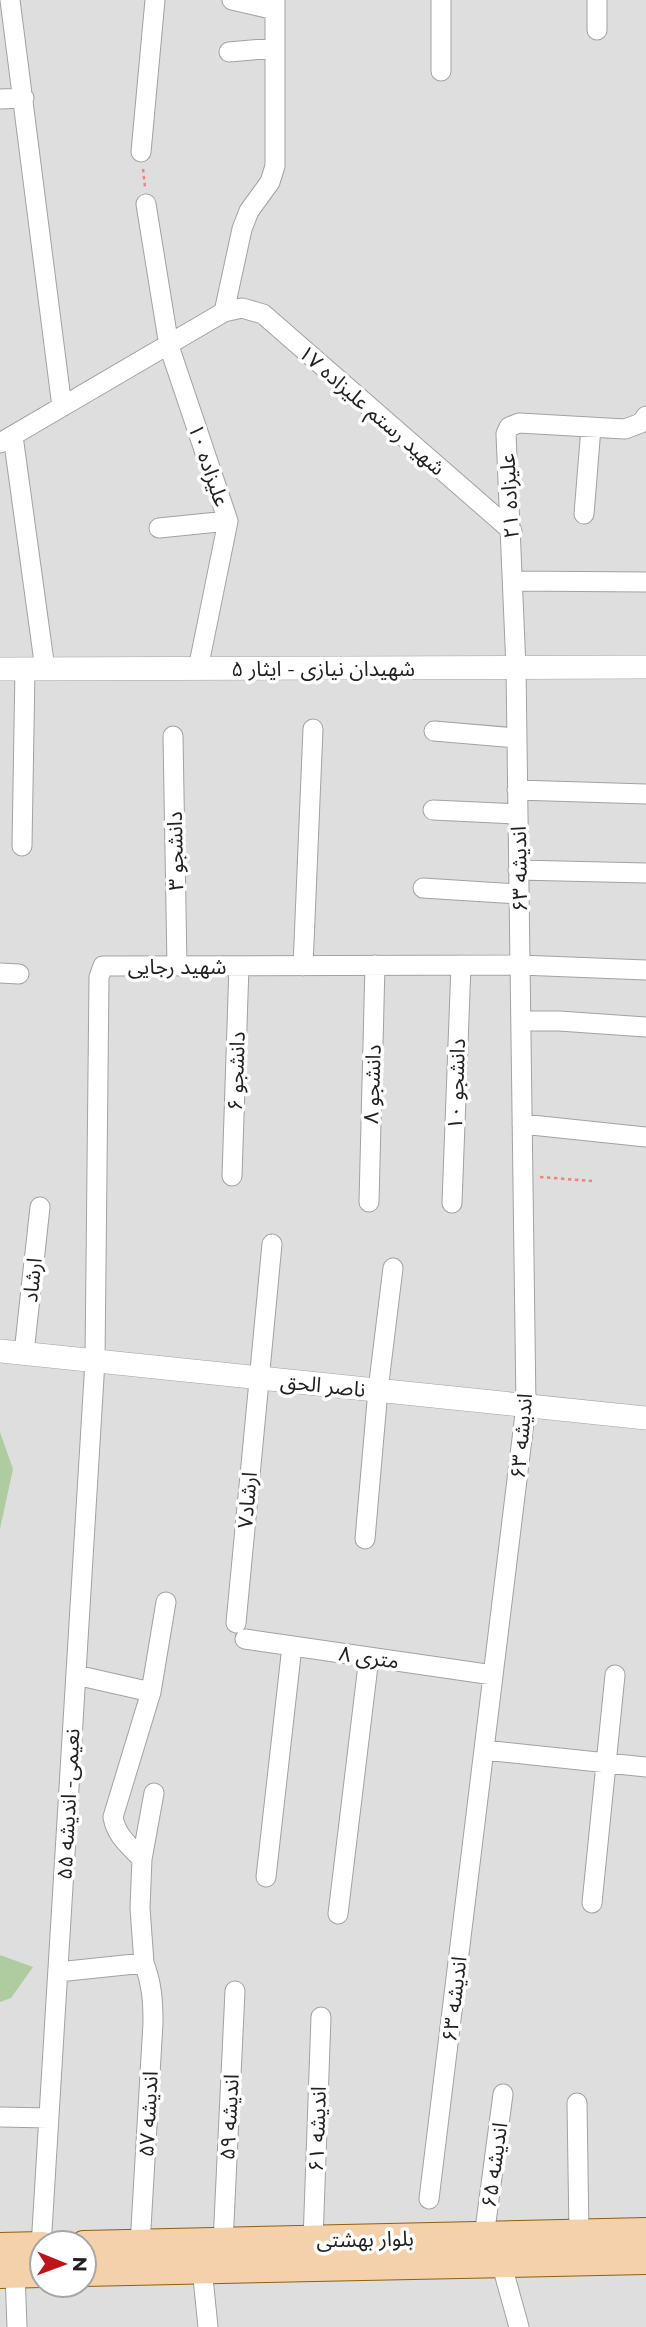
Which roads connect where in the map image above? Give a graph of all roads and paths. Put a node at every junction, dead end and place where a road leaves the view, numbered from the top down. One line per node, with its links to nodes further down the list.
1 (10, 0): 11 (street)
2 (155, 0): 13 (street)
3 (232, 0): 6 (street)
4 (441, 0): 10 (street)
5 (597, 0): 7 (street)
6 (275, 5): 8 (street)
7 (597, 30)
8 (275, 48): 9 (street); 15 (street)
9 (229, 52)
10 (441, 71)
11 (24, 98): 12 (street); 17 (street)
12 (0, 99)
13 (141, 152): 14 (path)
14 (146, 204): 16 (street, علیزاده ۱۰)
15 (224, 312): 16 (street); 24 (street, ۱۷ شهید رستم علیزاده)
16 (169, 346): 17 (street); 22 (street, علیزاده ۱۰)
17 (62, 407): 20 (street)
18 (646, 416): 19 (street, علیزاده ۲۱)
19 (590, 428): 21 (street); 24 (street, علیزاده ۲۱)
20 (6, 439): 30 (street)
21 (584, 514)
22 (228, 521): 23 (street); 31 (street, علیزاده ۱۰)
23 (159, 528)
24 (512, 531): 25 (street, علیزاده ۲۱)
25 (513, 581): 26 (street); 28 (street, علیزاده ۲۱)
26 (646, 582)
27 (646, 667): 28 (street, شهیدان نیازی - ایثار ۵)
28 (516, 668): 31 (street, شهیدان نیازی - ایثار ۵); 35 (street, اندیشه ۶۳)
29 (0, 669): 30 (street, شهیدان نیازی - ایثار ۵)
30 (35, 669): 31 (street, شهیدان نیازی - ایثار ۵); 40 (street)
31 (198, 669)
32 (313, 729): 50 (street)
33 (434, 731): 35 (street)
34 (173, 736): 48 (street, دانشجو ۳)
35 (517, 738): 36 (street, اندیشه ۶۳)
36 (517, 790): 37 (street); 39 (street, اندیشه ۶۳)
37 (646, 794)
38 (433, 810): 39 (street)
39 (518, 814): 41 (street, اندیشه ۶۳)
40 (22, 846)
41 (519, 870): 42 (street); 44 (street, اندیشه ۶۳)
42 (646, 873)
43 (423, 888): 44 (street)
44 (519, 894): 47 (street, اندیشه ۶۳)
45 (375, 965): 46 (street, شهید رجایی); 50 (street, شهید رجایی); 59 (street, دانشجو ۸)
46 (461, 965): 47 (street, شهید رجایی); 60 (street, دانشجو ۱۰)
47 (520, 965): 51 (street, شهید رجایی); 52 (street, اندیشه ۶۳)
48 (177, 966): 49 (street, شهید رجایی); 66 (street, شهید رجایی)
49 (239, 966): 50 (street, شهید رجایی); 56 (street, دانشجو ۶)
50 (303, 966)
51 (646, 970)
52 (521, 1021): 53 (street); 54 (street, اندیشه ۶۳)
53 (646, 1027)
54 (522, 1124): 55 (street); 57 (street, اندیشه ۶۳)
55 (646, 1137)
56 (232, 1176)
57 (523, 1176): 58 (path); 69 (street, اندیشه ۶۳)
58 (592, 1181)
59 (369, 1202)
60 (452, 1203)
61 (40, 1207): 65 (street, ارشاد)
62 (272, 1244): 67 (street, ارشاد۷)
63 (393, 1268): 68 (street)
64 (0, 1351): 65 (street, ناصر الحق)
65 (24, 1353): 66 (street, ناصر الحق)
66 (95, 1361): 67 (street, ناصر الحق); 76 (street, نعیمی- اندیشه ۵۵)
67 (258, 1378): 68 (street, ناصر الحق); 73 (street, ارشاد۷)
68 (378, 1391): 69 (street, ناصر الحق); 71 (street)
69 (526, 1406): 70 (street, ناصر الحق); 77 (street, اندیشه ۶۳)
70 (646, 1418)
71 (365, 1539)
72 (166, 1602): 79 (street)
73 (240, 1631): 74 (street, ۸ متری)
74 (292, 1646): 75 (street, ۸ متری); 85 (street)
75 (369, 1657): 77 (street, ۸ متری); 87 (street)
76 (76, 1675): 79 (street); 89 (street, نعیمی- اندیشه ۵۵)
77 (493, 1675): 80 (street, اندیشه ۶۳)
78 (615, 1675): 81 (street)
79 (151, 1692): 84 (street)
80 (484, 1750): 81 (street); 96 (street, اندیشه ۶۳)
81 (606, 1762): 82 (street); 86 (street)
82 (646, 1767)
83 (154, 1793): 84 (street, اندیشه ۵۷)
84 (142, 1859): 88 (street, اندیشه ۵۷)
85 (266, 1877)
86 (592, 1903)
87 (338, 1914)
88 (144, 1963): 89 (street); 103 (street, اندیشه ۵۷)
89 (58, 1972): 95 (street, نعیمی- اندیشه ۵۵)
90 (235, 1991): 102 (street, اندیشه ۵۹)
91 (321, 2017): 101 (street, اندیشه ۶۱)
92 (503, 2094): 100 (street, اندیشه ۶۵)
93 (577, 2103): 99 (street)
94 (0, 2116): 95 (street)
95 (49, 2118): 97 (street, نعیمی- اندیشه ۵۵)
96 (429, 2199)
97 (43, 2229)
98 (646, 2233): 99 (main road, بلوار بهشتی)
99 (579, 2234): 100 (main road, بلوار بهشتی)
100 (484, 2237): 101 (main road, بلوار بهشتی)
101 (313, 2241): 102 (main road, بلوار بهشتی)
102 (223, 2243): 103 (main road, بلوار بهشتی)
103 (140, 2245): 104 (main road, بلوار بهشتی)
104 (98, 2246)
105 (646, 2259): 106 (main road, بلوار بهشتی)
106 (500, 2262): 108 (main road, بلوار بهشتی); 112 (street)
107 (14, 2266): 110 (street)
108 (202, 2268): 109 (main road, بلوار بهشتی); 111 (street)
109 (98, 2271)
110 (16, 2327)
111 (208, 2327)
112 (519, 2327)

